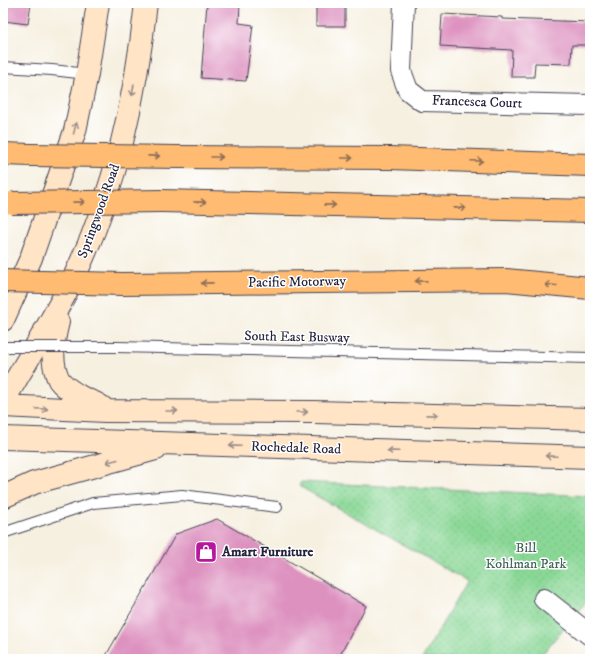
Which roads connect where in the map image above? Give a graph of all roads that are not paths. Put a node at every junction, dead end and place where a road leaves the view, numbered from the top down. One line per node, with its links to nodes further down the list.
1 (98, 3): 5 (main road)
2 (146, 3): 11 (main road, Springwood Road, one-way to 11)
3 (404, 3): 6 (street, Francesca Court)
4 (3, 66): 5 (lane)
5 (87, 74): 14 (main road, one-way to 5)
6 (590, 106)
7 (3, 154): 8 (highway, one-way to 8, bridge)
8 (590, 165)
9 (7, 202): 10 (highway, one-way to 10, bridge)
10 (590, 212)
11 (75, 274): 17 (main road, Springwood Road); 19 (main road)
12 (3, 281): 13 (highway, Pacific Motorway, one-way to 12, bridge)
13 (590, 288)
14 (3, 320)
15 (3, 347): 16 (lane, South East Busway, bridge)
16 (590, 358)
17 (3, 402)
18 (3, 406): 19 (main road, one-way to 19)
19 (105, 411): 20 (main road, one-way to 20)
20 (590, 419)
21 (3, 438): 22 (main road, Rochedale Road)
22 (176, 444): 23 (main road, Rochedale Road, one-way to 22); 24 (main road, one-way to 24)
23 (590, 456)
24 (3, 497)
25 (277, 506): 26 (lane)
26 (3, 533)
27 (544, 599): 28 (street)
28 (590, 635)

